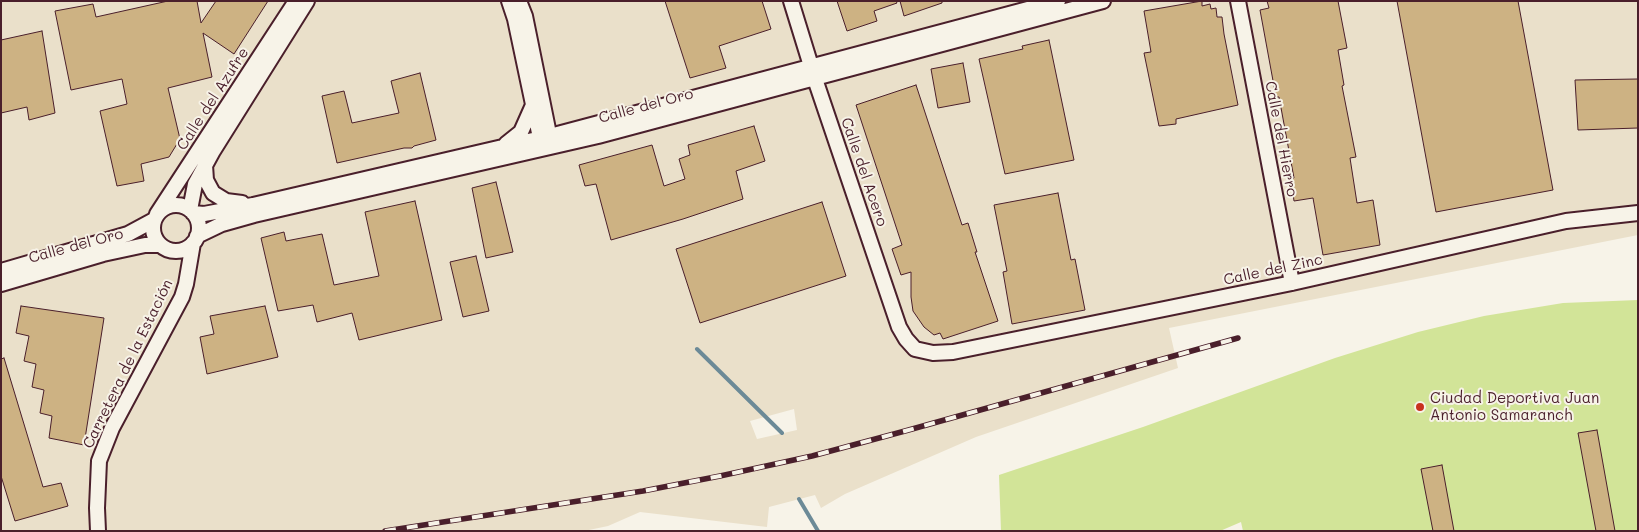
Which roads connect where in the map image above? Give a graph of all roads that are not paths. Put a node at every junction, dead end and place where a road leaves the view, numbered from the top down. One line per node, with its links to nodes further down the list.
1 (296, 1): 17 (street, Calle del Azufre)
2 (307, 1): 13 (street, Calle del Azufre)
3 (509, 1): 10 (street)
4 (520, 1): 11 (street)
5 (791, 1): 9 (street, Calle del Acero)
6 (1058, 1): 9 (street, Calle del Oro)
7 (1103, 1): 9 (street, Calle del Oro)
8 (1238, 1): 23 (street, Calle del Hierro)
9 (813, 73): 11 (street, Calle del Oro); 25 (street, Calle del Acero)
10 (533, 105): 11 (street); 12 (street)
11 (546, 143): 12 (street, Calle del Oro); 18 (street, Calle del Oro)
12 (501, 148): 14 (street, Calle del Oro)
13 (206, 165): 14 (street); 15 (street, Calle del Azufre)
14 (253, 205): 15 (street, Calle del Oro)
15 (191, 212): 17 (street); 18 (street)
16 (1638, 213): 23 (street, Calle del Zinc)
17 (156, 217): 19 (street); 21 (street, Calle del Oro)
18 (195, 239): 20 (street); 22 (street, Carretera de la Estación)
19 (160, 245): 20 (street); 24 (street, Calle del Oro)
20 (176, 251): 22 (street, Carretera de la Estación)
21 (1, 271)
22 (188, 271): 26 (street, Carretera de la Estación)
23 (1292, 283): 25 (street, Calle del Zinc)
24 (1, 284)
25 (915, 349)
26 (98, 531)

